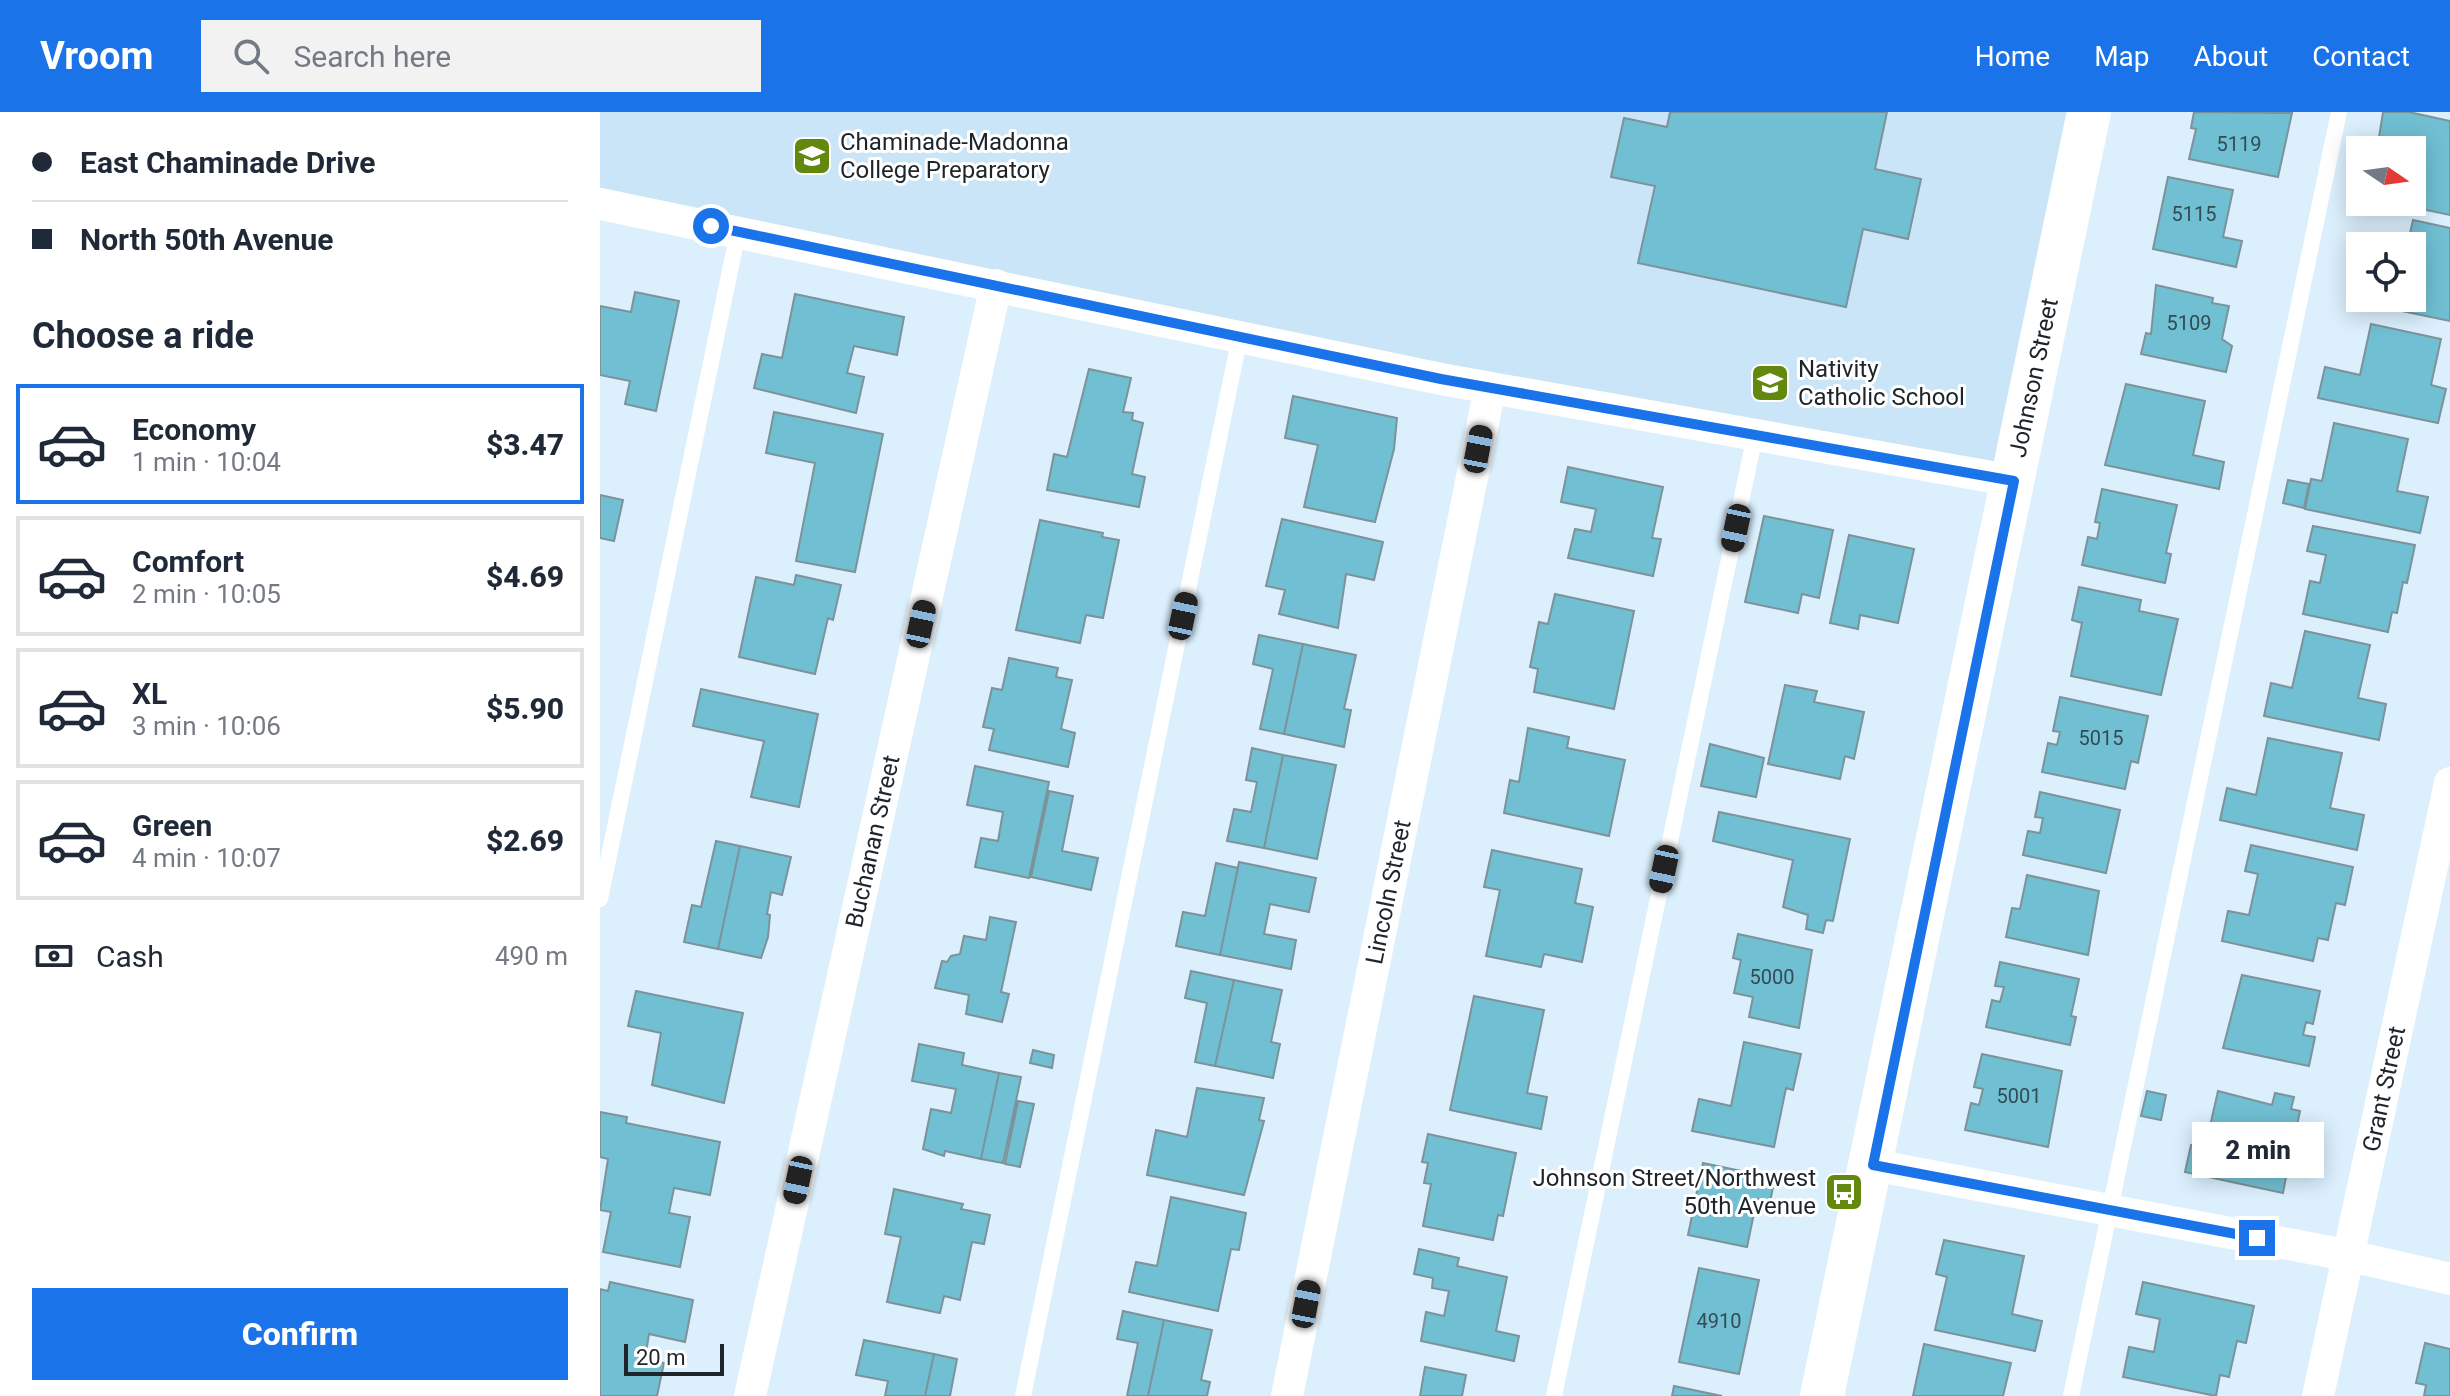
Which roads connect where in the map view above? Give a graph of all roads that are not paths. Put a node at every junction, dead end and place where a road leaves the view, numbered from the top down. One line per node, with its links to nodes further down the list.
1 (2089, 112): 9 (street, Johnson Street)
2 (2339, 112): 13 (lane)
3 (600, 204): 4 (street)
4 (738, 232): 5 (street); 11 (lane)
5 (996, 285): 6 (street); 16 (street, Buchanan Street)
6 (1240, 336): 7 (street); 17 (lane)
7 (1490, 388): 8 (street); 18 (street, Lincoln Street)
8 (1755, 435): 9 (street); 19 (lane)
9 (2014, 481): 12 (street, Johnson Street)
10 (2450, 783): 14 (street, Grant Street)
11 (600, 899)
12 (1873, 1165): 13 (street); 20 (street, Johnson Street)
13 (2109, 1210): 14 (street); 21 (lane)
14 (2346, 1255): 15 (street); 22 (street, Grant Street)
15 (2450, 1279)
16 (750, 1396)
17 (1023, 1396)
18 (1287, 1396)
19 (1554, 1396)
20 (1822, 1396)
21 (2071, 1396)
22 (2318, 1396)

